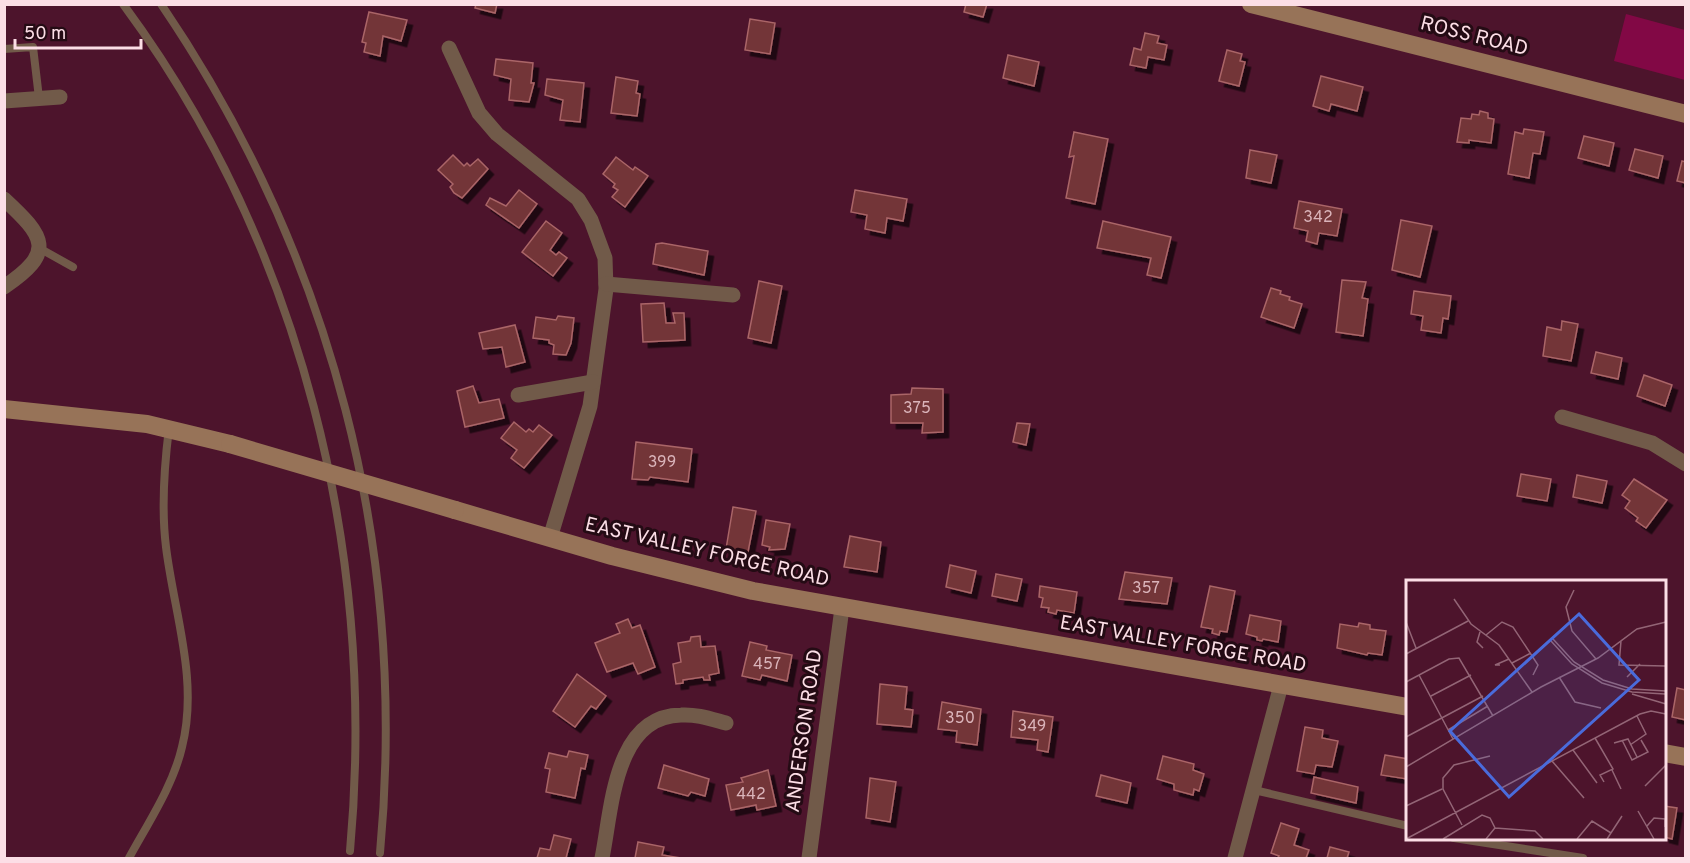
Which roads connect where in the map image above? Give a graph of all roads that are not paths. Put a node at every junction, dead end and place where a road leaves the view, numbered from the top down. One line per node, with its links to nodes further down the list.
1 (122, 4): 34 (lane)
2 (161, 4): 5 (lane)
3 (166, 4): 5 (lane)
4 (1251, 4): 11 (main road, ROSS ROAD)
5 (184, 38): 35 (lane)
6 (449, 48): 15 (street)
7 (4, 49): 9 (lane)
8 (60, 97): 9 (street)
9 (39, 98): 10 (street)
10 (4, 101)
11 (1686, 114)
12 (4, 199): 13 (street)
13 (39, 248): 14 (lane); 16 (street)
14 (73, 267)
15 (606, 284): 17 (street); 18 (street)
16 (4, 287)
17 (733, 295)
18 (593, 382): 19 (street); 24 (street)
19 (518, 395)
20 (4, 409): 22 (main road, EAST VALLEY FORGE ROAD)
21 (1562, 417): 23 (street)
22 (170, 428): 24 (main road, EAST VALLEY FORGE ROAD, bridge); 36 (lane)
23 (1686, 464)
24 (550, 538): 25 (main road, EAST VALLEY FORGE ROAD)
25 (842, 608): 26 (main road, EAST VALLEY FORGE ROAD); 38 (street, ANDERSON ROAD)
26 (1281, 685): 27 (main road, EAST VALLEY FORGE ROAD); 31 (street)
27 (1406, 707)
28 (726, 723): 37 (street)
29 (1666, 753): 30 (main road)
30 (1686, 757)
31 (1254, 790): 32 (lane); 39 (street)
32 (1406, 826)
33 (1466, 839): 40 (lane)
34 (350, 851)
35 (380, 854)
36 (129, 858)
37 (602, 858)
38 (809, 858)
39 (1235, 858)
40 (1583, 858)

